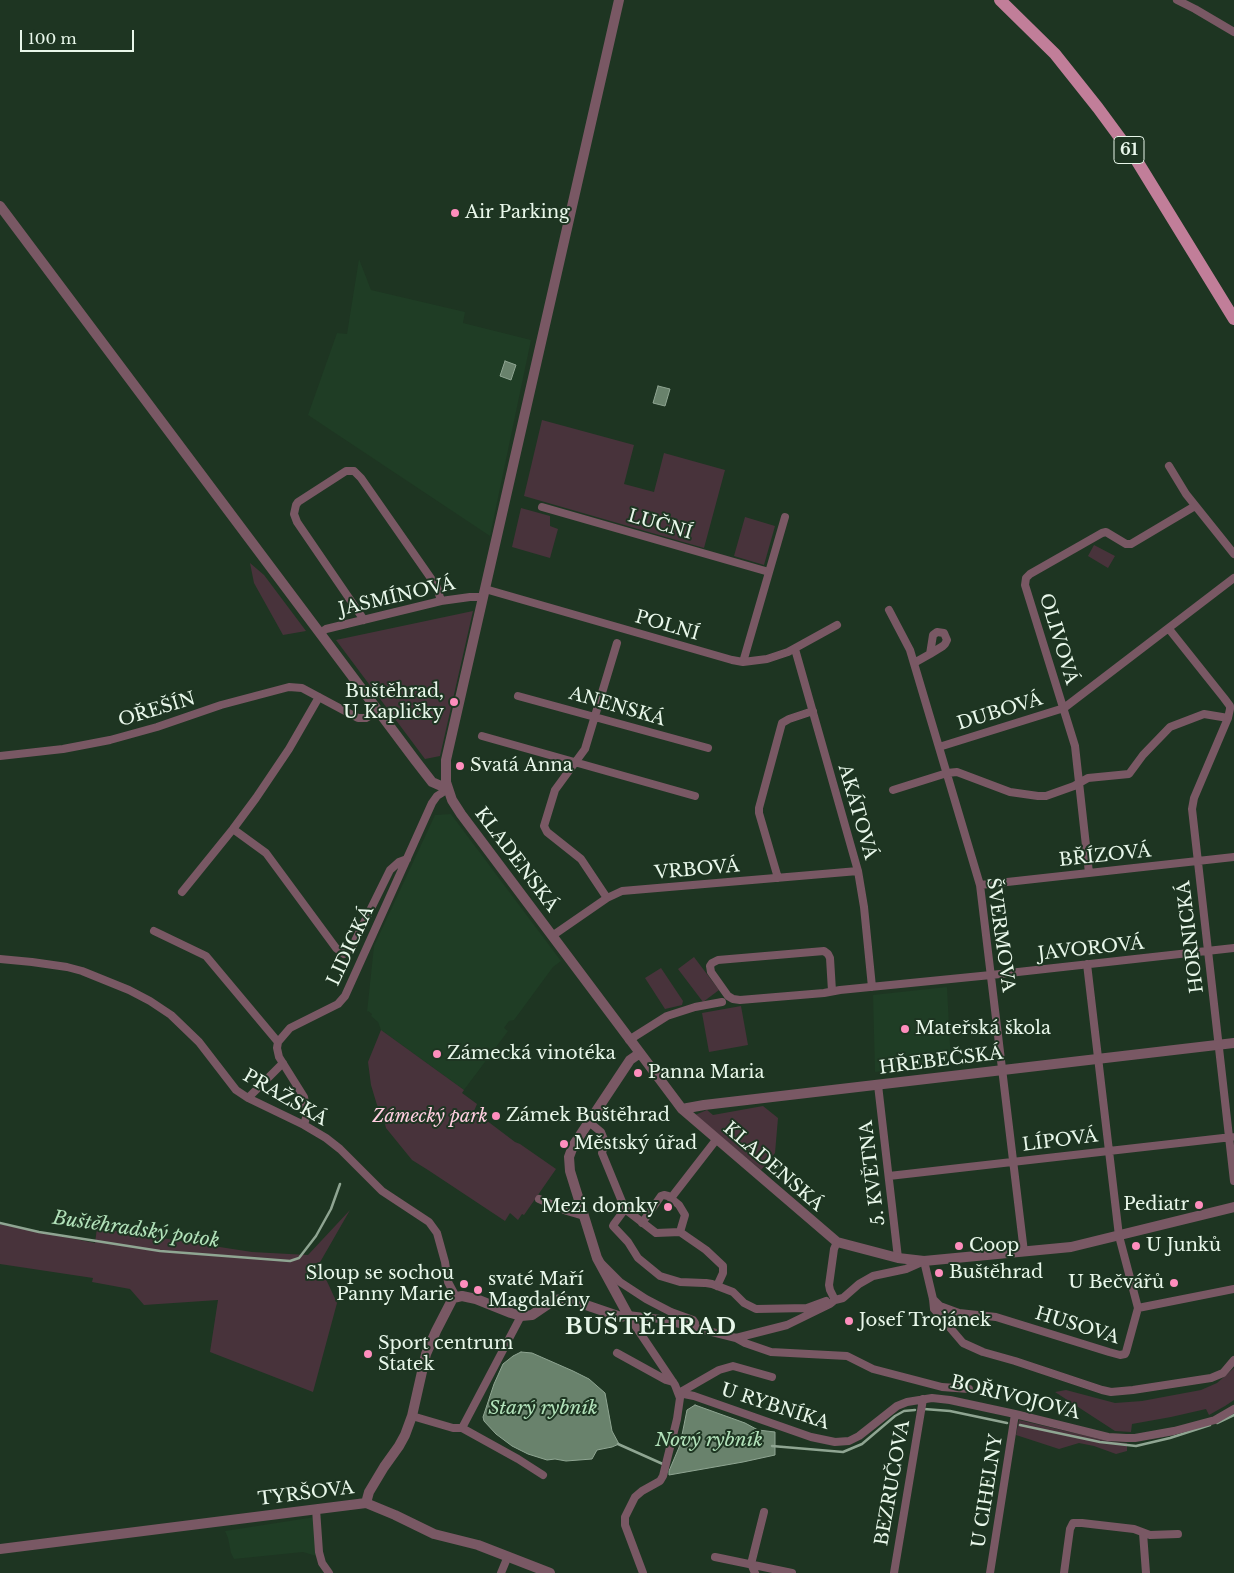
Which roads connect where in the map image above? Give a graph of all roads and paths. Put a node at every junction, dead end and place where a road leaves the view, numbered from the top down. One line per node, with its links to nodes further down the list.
1 (619, 0): 14 (street)
2 (1000, 0): 6 (main road, 61)
3 (1177, 0): 4 (street)
4 (1234, 32)
5 (0, 206): 20 (street)
6 (1234, 319)
7 (1170, 466): 8 (street)
8 (1196, 506): 11 (street); 28 (street, OLIVOVÁ)
9 (542, 507): 12 (street, LUČNÍ)
10 (785, 517): 12 (street)
11 (1234, 554)
12 (769, 572): 24 (street)
13 (1234, 578): 19 (street, DUBOVÁ)
14 (484, 593): 15 (street, JASMÍNOVÁ); 24 (street, POLNÍ); 40 (street)
15 (441, 601): 17 (street, JASMÍNOVÁ); 17 (street)
16 (889, 610): 25 (street, DUBOVÁ)
17 (364, 620): 20 (street, JASMÍNOVÁ)
18 (838, 625): 22 (street, POLNÍ)
19 (1169, 629): 28 (street, DUBOVÁ); 32 (street)
20 (320, 633): 29 (street)
21 (617, 643): 31 (street)
22 (795, 649): 24 (street, POLNÍ); 30 (street, AKÁTOVÁ)
23 (930, 654): 25 (street)
24 (743, 662)
25 (914, 663): 34 (street, DUBOVÁ)
26 (518, 696): 31 (street, ANENSKÁ)
27 (319, 697): 29 (street, OŘEŠÍN); 36 (street, OŘEŠÍN); 43 (street)
28 (1064, 708): 34 (street, DUBOVÁ); 39 (street, OLIVOVÁ)
29 (378, 711): 40 (street)
30 (813, 711): 47 (street, AKÁTOVÁ); 49 (street)
31 (595, 717): 35 (street, ANENSKÁ); 37 (street)
32 (1228, 718): 39 (street); 46 (street, HORNICKÁ)
33 (482, 736): 37 (street)
34 (939, 747): 38 (street, ŠVERMOVA)
35 (708, 748)
36 (0, 756)
37 (577, 762): 42 (street); 52 (street)
38 (947, 773): 39 (street); 41 (street); 50 (street, ŠVERMOVA)
39 (1079, 783): 48 (street, OLIVOVÁ)
40 (448, 789): 45 (street, LIDICKÁ); 54 (street, KLADENSKÁ)
41 (893, 790)
42 (695, 796)
43 (233, 829): 45 (street, LIDICKÁ); 51 (street)
44 (1234, 857): 46 (street, BŘÍZOVÁ)
45 (406, 859): 64 (street, LIDICKÁ)
46 (1197, 861): 48 (street, BŘÍZOVÁ); 56 (street, HORNICKÁ)
47 (858, 871): 49 (street, VRBOVÁ); 60 (street, AKÁTOVÁ)
48 (1089, 873): 50 (street, BŘÍZOVÁ)
49 (778, 878): 52 (street, VRBOVÁ)
50 (980, 885): 59 (street, ŠVERMOVA)
51 (182, 892)
52 (607, 898): 54 (street, VRBOVÁ)
53 (154, 931): 64 (street)
54 (552, 936): 63 (street, KLADENSKÁ)
55 (1234, 948): 56 (street, JAVOROVÁ)
56 (1208, 950): 58 (street, JAVOROVÁ); 66 (street, HORNICKÁ)
57 (0, 959): 72 (street, PRAŽSKÁ)
58 (1087, 964): 59 (street, JAVOROVÁ); 68 (street)
59 (991, 975): 60 (street, JAVOROVÁ); 70 (street, ŠVERMOVA)
60 (872, 987): 61 (street, JAVOROVÁ)
61 (832, 991): 61 (street, JAVOROVÁ)
62 (722, 1002): 63 (street)
63 (630, 1040): 67 (street, KLADENSKÁ)
64 (278, 1042): 69 (street)
65 (1234, 1044): 66 (street, HŘEBEČSKÁ)
66 (1218, 1045): 68 (street, HŘEBEČSKÁ); 76 (street, HORNICKÁ)
67 (640, 1053): 73 (street, KLADENSKÁ); 74 (street)
68 (1098, 1059): 70 (street, HŘEBEČSKÁ); 78 (street)
69 (283, 1063): 72 (street); 75 (street)
70 (1002, 1070): 71 (street, HŘEBEČSKÁ); 79 (street, ŠVERMOVA)
71 (878, 1085): 73 (street, HŘEBEČSKÁ); 80 (street, 5. KVĚTNA)
72 (248, 1098): 75 (street, PRAŽSKÁ)
73 (682, 1109): 77 (street, KLADENSKÁ)
74 (589, 1122): 85 (street); 86 (street)
75 (304, 1125): 97 (street, PRAŽSKÁ)
76 (1231, 1137): 78 (street, LÍPOVÁ); 81 (street, HORNICKÁ)
77 (716, 1140): 82 (street); 90 (street, KLADENSKÁ)
78 (1109, 1151): 79 (street, LÍPOVÁ); 89 (street)
79 (1013, 1162): 80 (street, LÍPOVÁ); 91 (street, ŠVERMOVA)
80 (889, 1176): 92 (street, 5. KVĚTNA)
81 (1234, 1181)
82 (671, 1198): 87 (street); 88 (street)
83 (539, 1199): 86 (street)
84 (1234, 1207): 89 (street, KLADENSKÁ)
85 (625, 1209): 87 (street); 95 (street)
86 (584, 1216): 94 (street)
87 (642, 1223): 88 (street)
88 (680, 1232): 95 (street)
89 (1119, 1236): 91 (street, KLADENSKÁ); 100 (street)
90 (837, 1242): 92 (street, KLADENSKÁ); 99 (street)
91 (1024, 1252): 93 (street, KLADENSKÁ)
92 (898, 1258): 93 (street, KLADENSKÁ)
93 (924, 1261): 98 (street); 99 (street)
94 (598, 1262): 101 (street); 103 (street)
95 (717, 1286): 99 (street)
96 (1234, 1289): 100 (street)
97 (456, 1297): 102 (street); 116 (street)
98 (933, 1299): 100 (street, HUSOVA); 106 (street)
99 (835, 1300): 104 (street)
100 (1138, 1308)
101 (628, 1315): 102 (street); 103 (street, BOŘIVOJOVA); 108 (street)
102 (521, 1316): 117 (street)
103 (694, 1328): 104 (street, BOŘIVOJOVA)
104 (736, 1338): 109 (street, BOŘIVOJOVA)
105 (617, 1353): 108 (street)
106 (1234, 1360)
107 (772, 1377): 111 (street)
108 (673, 1382): 111 (street)
109 (942, 1387): 110 (street); 112 (street, BOŘIVOJOVA)
110 (969, 1389)
111 (679, 1393): 113 (street, U RYBNÍKA); 131 (street)
112 (939, 1398): 113 (street, U RYBNÍKA); 115 (street, BOŘIVOJOVA)
113 (923, 1399): 134 (street, BEZRUČOVA)
114 (1234, 1409): 115 (street, BOŘIVOJOVA)
115 (1015, 1414): 135 (street, U CIHELNY)
116 (412, 1416): 117 (street); 119 (street)
117 (462, 1428): 118 (street)
118 (543, 1475)
119 (366, 1503): 120 (street, TYRŠOVA); 125 (street, TYRŠOVA)
120 (316, 1510): 124 (street, TYRŠOVA); 128 (street)
121 (764, 1512): 127 (street)
122 (1142, 1533): 123 (street); 136 (street); 137 (street)
123 (1178, 1534)
124 (0, 1549)
125 (508, 1556): 129 (street); 130 (street, TYRŠOVA)
126 (715, 1557): 127 (street)
127 (751, 1564): 132 (street); 133 (street)
128 (329, 1573)
129 (502, 1573)
130 (550, 1573)
131 (643, 1573)
132 (756, 1573)
133 (792, 1573)
134 (894, 1573)
135 (990, 1573)
136 (1064, 1573)
137 (1146, 1573)

